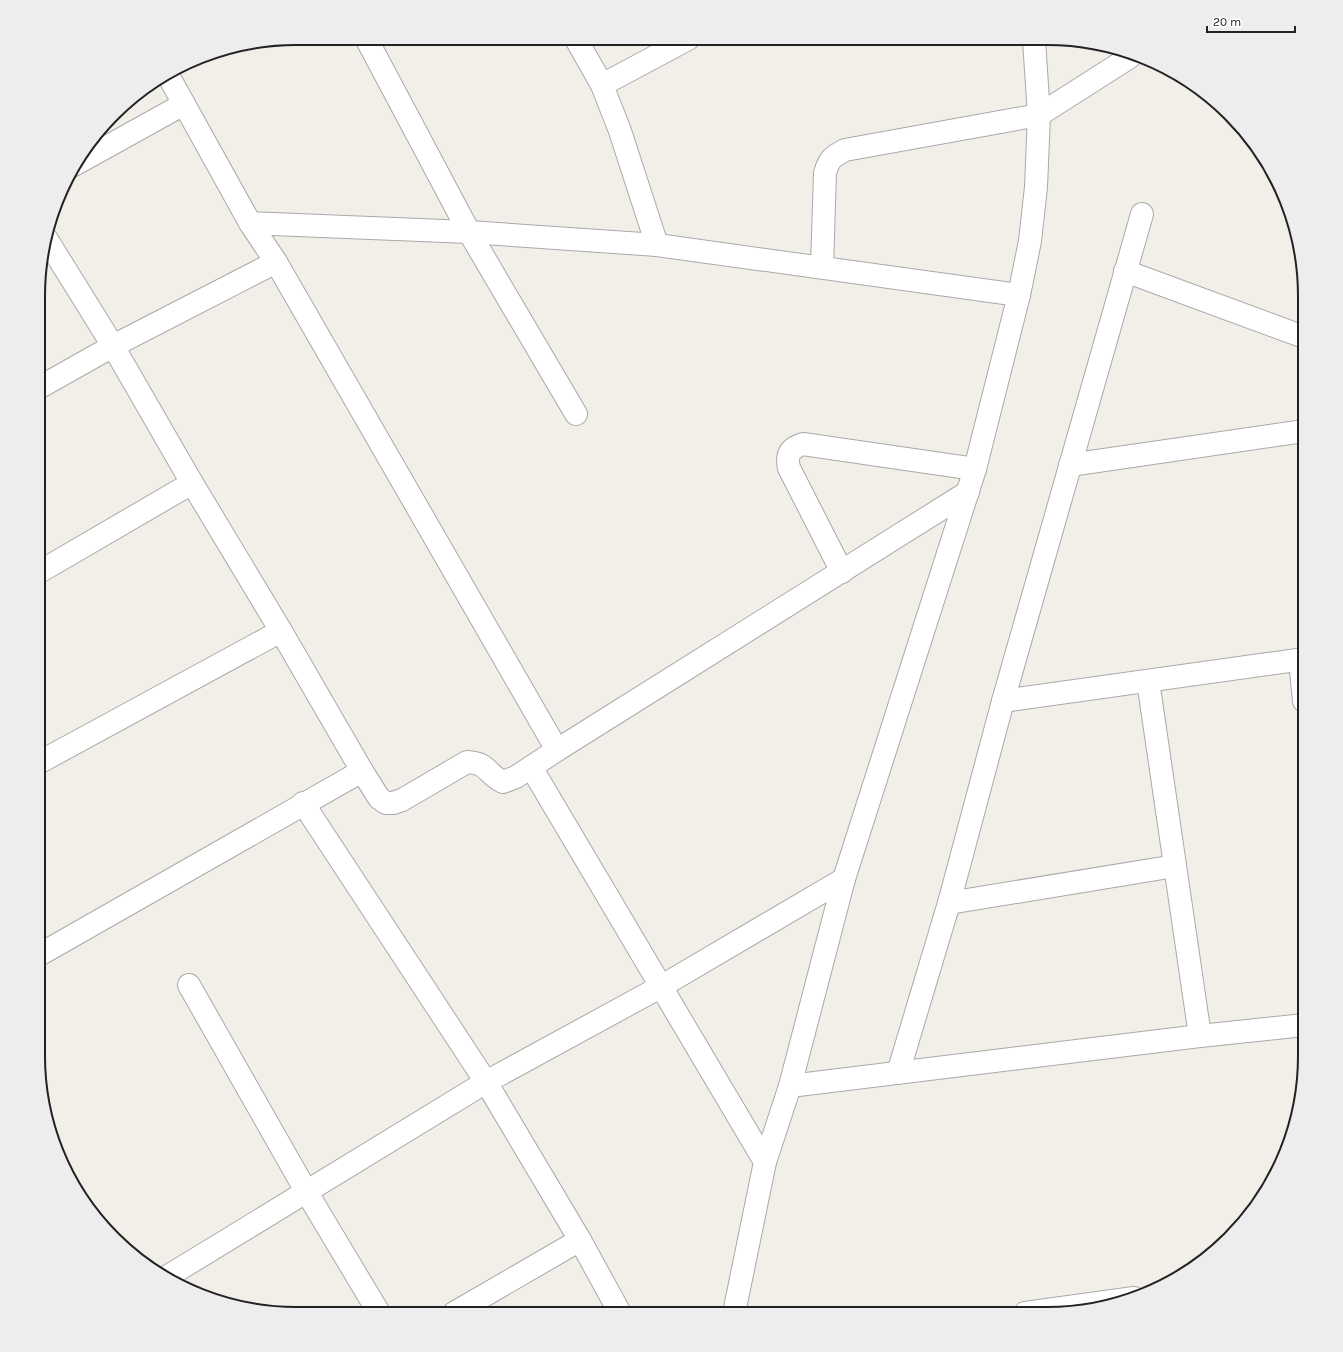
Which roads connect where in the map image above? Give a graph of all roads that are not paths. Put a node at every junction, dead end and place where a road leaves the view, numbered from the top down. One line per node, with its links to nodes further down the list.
1 (370, 45): 13 (street)
2 (579, 45): 7 (street)
3 (677, 45): 7 (street)
4 (1034, 45): 9 (street)
5 (1128, 58): 9 (street)
6 (170, 79): 8 (street)
7 (602, 85): 15 (street)
8 (184, 104): 10 (street); 12 (street)
9 (1038, 115): 17 (street); 19 (street)
10 (86, 159)
11 (1142, 214): 18 (street)
12 (250, 223): 13 (street); 16 (street)
13 (469, 232): 15 (street); 23 (street)
14 (50, 245): 21 (street)
15 (657, 245): 17 (street)
16 (276, 262): 21 (street); 35 (street)
17 (822, 267): 19 (street)
18 (1125, 271): 20 (street); 25 (street)
19 (1018, 295): 26 (street)
20 (1298, 335)
21 (113, 346): 22 (street); 27 (street)
22 (45, 384)
23 (576, 414)
24 (1298, 432): 25 (street)
25 (1070, 465): 34 (street)
26 (975, 469): 28 (street); 30 (street)
27 (192, 483): 29 (street); 31 (street)
28 (968, 492): 30 (street); 41 (street)
29 (45, 569)
30 (842, 572): 35 (street)
31 (281, 631): 36 (street); 38 (street)
32 (1298, 660): 33 (street)
33 (1148, 681): 34 (street); 40 (street)
34 (1003, 701): 42 (street)
35 (557, 750): 37 (street)
36 (45, 759)
37 (531, 767): 38 (street); 45 (street)
38 (362, 771): 39 (street)
39 (303, 803): 43 (street); 49 (street)
40 (1175, 866): 42 (street); 47 (street)
41 (844, 879): 45 (street); 50 (street)
42 (949, 904): 48 (street)
43 (45, 952)
44 (189, 985): 52 (street)
45 (662, 986): 49 (street); 51 (street)
46 (1298, 1026): 47 (street)
47 (1200, 1036): 48 (street)
48 (898, 1073): 50 (street)
49 (486, 1082): 52 (street); 53 (street)
50 (790, 1086): 51 (street)
51 (765, 1162): 58 (street)
52 (306, 1191): 54 (street); 55 (street)
53 (580, 1240): 56 (street); 57 (street)
54 (172, 1274)
55 (375, 1307)
56 (466, 1307)
57 (616, 1307)
58 (735, 1307)

